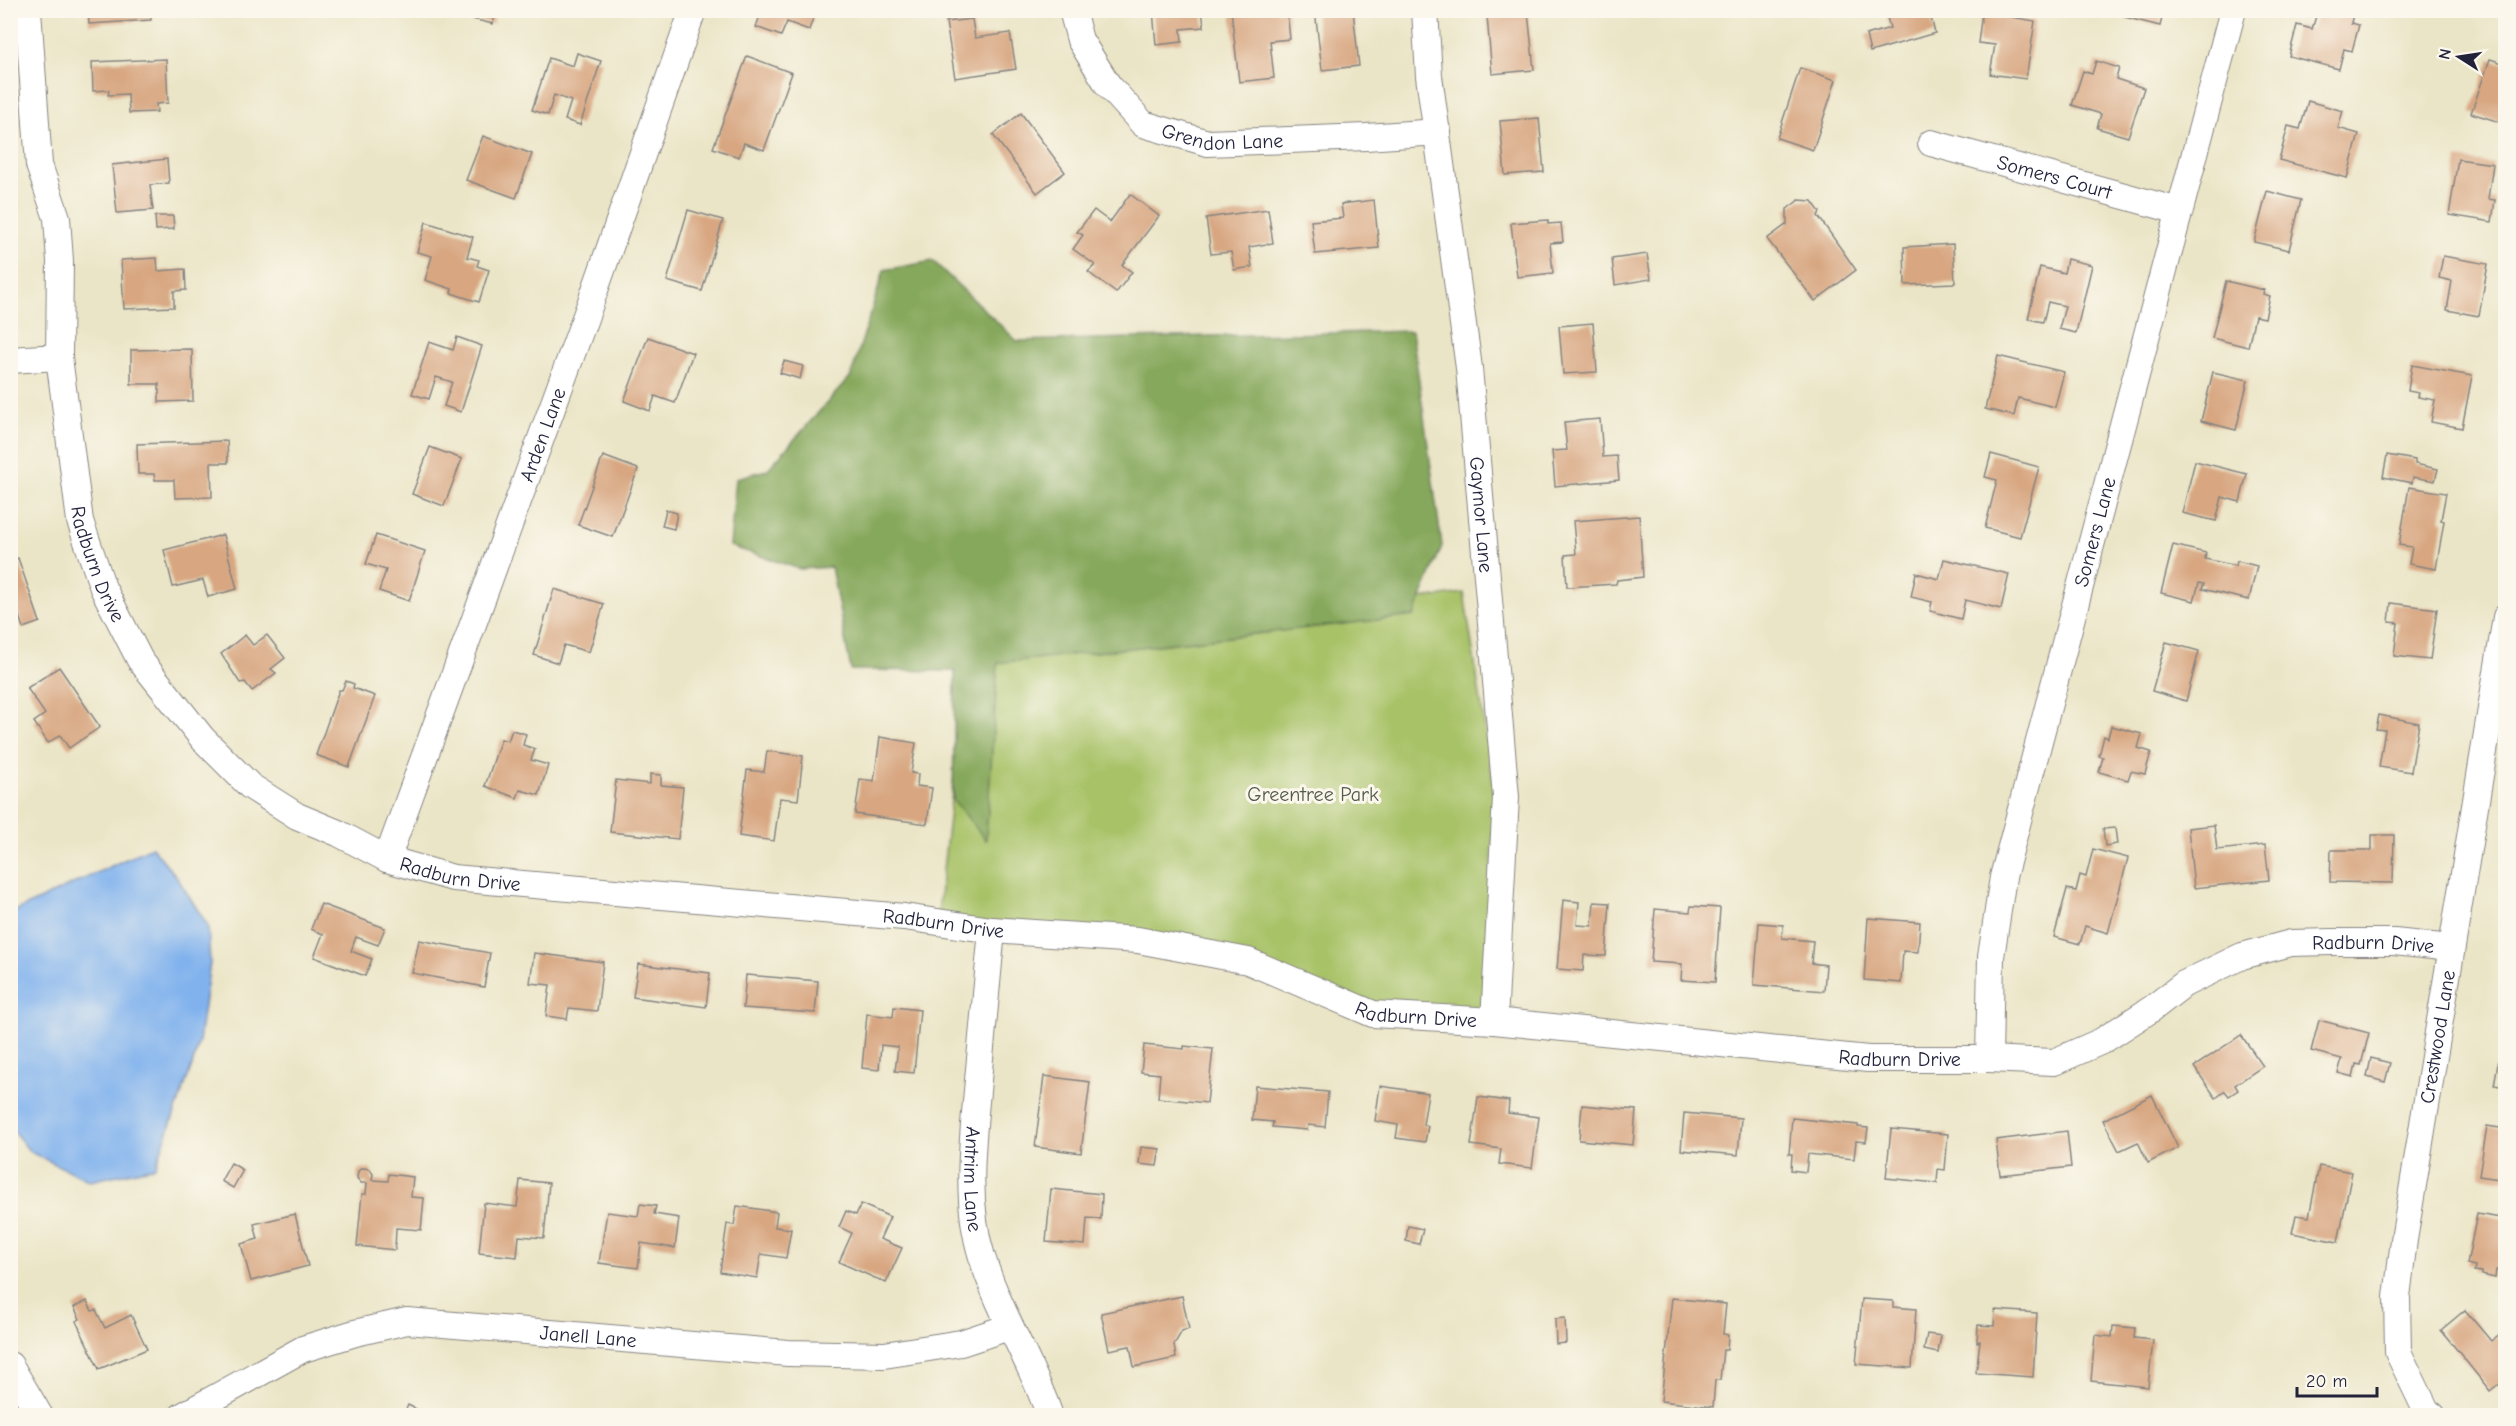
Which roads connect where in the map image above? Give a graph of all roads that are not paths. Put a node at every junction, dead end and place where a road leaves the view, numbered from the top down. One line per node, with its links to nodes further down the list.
1 (28, 10): 9 (street, Radburn Drive)
2 (693, 10): 13 (street, Arden Lane)
3 (1072, 10): 6 (street, Grendon Lane)
4 (1425, 10): 6 (street, Gaymor Lane)
5 (2233, 10): 8 (street, Somers Lane)
6 (1438, 132): 16 (street, Gaymor Lane)
7 (1931, 143): 8 (street, Somers Court)
8 (2179, 211): 17 (street, Somers Lane)
9 (59, 357): 10 (street); 13 (street, Radburn Drive)
10 (10, 360)
11 (2505, 617): 12 (street, Crestwood Lane)
12 (2500, 683): 15 (street, Crestwood Lane)
13 (387, 859): 14 (street, Radburn Drive)
14 (992, 930): 16 (street, Radburn Drive); 18 (street, Antrim Lane)
15 (2451, 948): 17 (street, Radburn Drive); 23 (street, Crestwood Lane)
16 (1494, 1021): 17 (street, Radburn Drive)
17 (1989, 1059)
18 (1009, 1327): 21 (street, Janell Lane); 22 (street, Antrim Lane)
19 (10, 1365): 20 (street)
20 (40, 1416)
21 (182, 1416)
22 (1050, 1416)
23 (2433, 1416)

